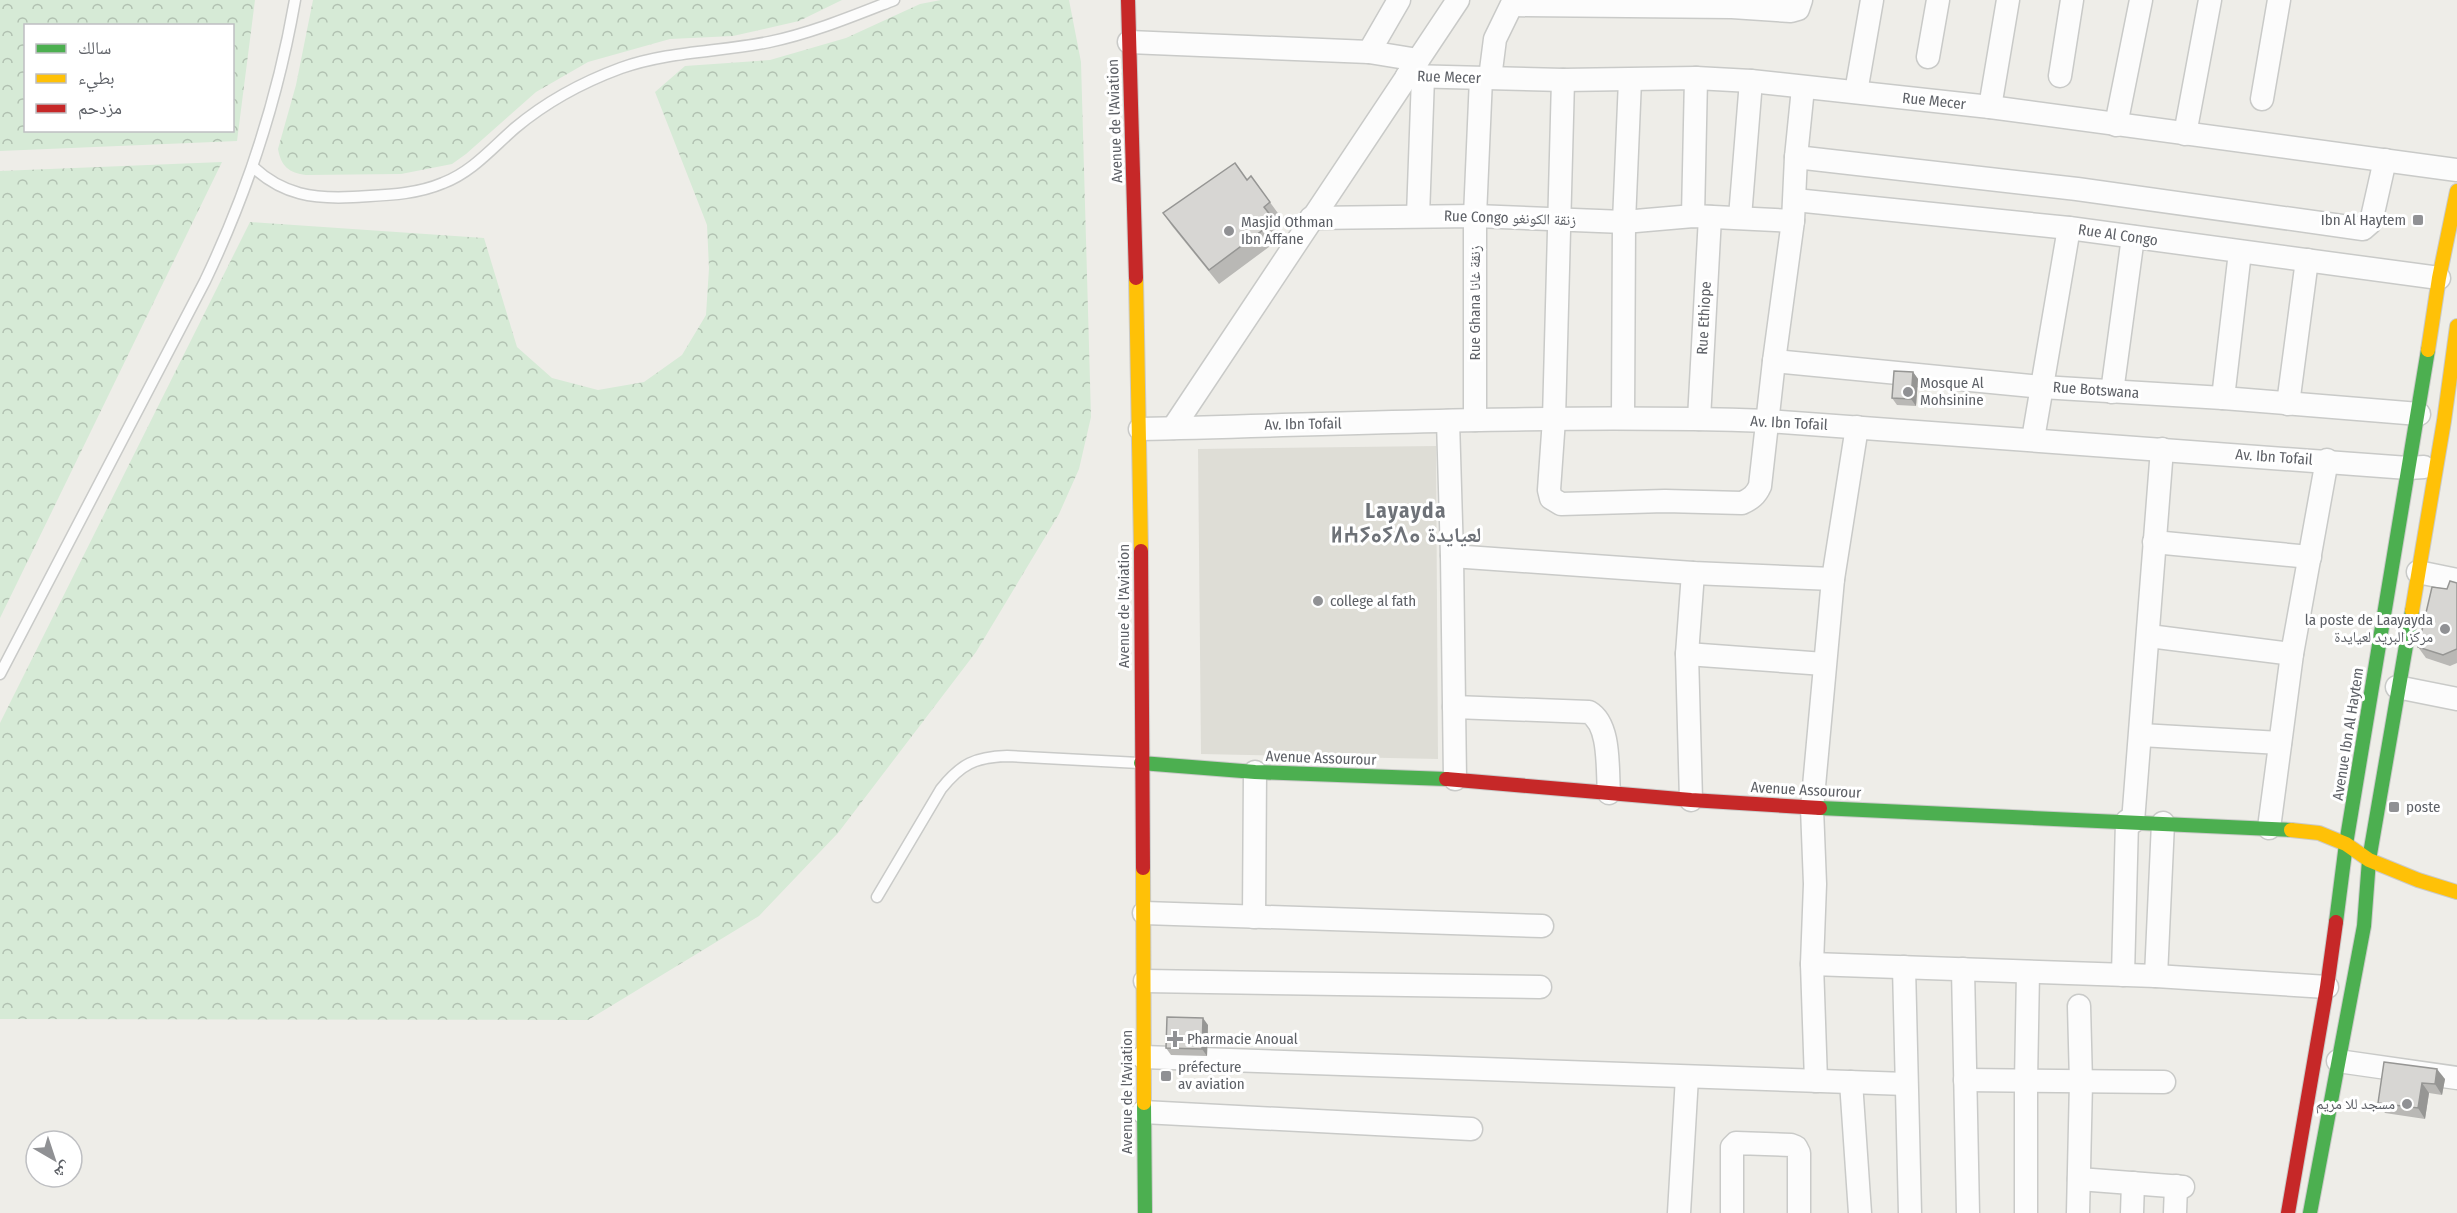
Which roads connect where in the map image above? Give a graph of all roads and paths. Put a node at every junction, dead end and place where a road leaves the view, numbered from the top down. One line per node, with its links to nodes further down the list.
1 (295, 0): 36 (lane)
2 (894, 0): 36 (lane)
3 (1128, 0): 18 (street, Avenue de l'Aviation)
4 (1399, 0): 19 (street)
5 (1458, 0): 21 (street)
6 (1801, 0): 17 (street)
7 (1872, 0): 29 (street)
8 (1938, 0): 20 (street)
9 (2008, 0): 31 (street)
10 (2072, 0): 22 (street)
11 (2140, 0): 32 (street)
12 (2210, 0): 33 (street)
13 (2279, 0): 30 (street)
14 (1513, 2): 15 (street); 23 (street, Rue Ghana زنقة غانا)
15 (1595, 3): 16 (street)
16 (1667, 3): 17 (street)
17 (1732, 4)
18 (1129, 42): 19 (street, Rue Mecer); 69 (street, Avenue de l'Aviation)
19 (1369, 52): 21 (street, Rue Mecer)
20 (1928, 57)
21 (1416, 71): 23 (street, Rue Mecer); 40 (street); 44 (street)
22 (2060, 76)
23 (1485, 78): 25 (street, Rue Mecer); 41 (street, Rue Ghana زنقة غانا)
24 (1696, 78): 26 (street, Rue Mecer); 27 (street, Rue Mecer); 42 (street, Rue Ethiope)
25 (1563, 80): 26 (street, Rue Mecer); 45 (street)
26 (1630, 80): 46 (street)
27 (1751, 81): 28 (street, Rue Mecer); 43 (street)
28 (1803, 88): 29 (street, Rue Mecer); 34 (street)
29 (1856, 92): 31 (street, Rue Mecer)
30 (2262, 99)
31 (1990, 107): 32 (street, Rue Mecer)
32 (2116, 125): 33 (street, Rue Mecer)
33 (2185, 134): 35 (street, Rue Mecer)
34 (1796, 157): 35 (street); 39 (street)
35 (2385, 160): 37 (street, Rue Mecer)
36 (253, 167): 86 (lane)
37 (2457, 170)
38 (2457, 191): 51 (street, Avenue Ibn Al Haytem)
39 (1794, 211): 43 (street, Rue Al Congo); 47 (street, Rue Al Congo); 53 (street)
40 (1418, 216): 41 (street, Rue Congo زنقة الكونغو); 44 (street, Rue Congo زنقة الكونغو)
41 (1475, 216): 45 (street, Rue Congo زنقة الكونغو); 63 (street, Rue Ghana زنقة غانا)
42 (1701, 217): 43 (street, Rue Congo زنقة الكونغو); 46 (street, Rue Congo زنقة الكونغو); 62 (street, Rue Ethiope)
43 (1740, 217)
44 (1311, 218): 68 (street)
45 (1561, 220): 46 (street, Rue Congo زنقة الكونغو); 61 (street)
46 (1624, 222): 60 (street)
47 (2069, 228): 48 (street, Rue Al Congo); 55 (street)
48 (2133, 237): 49 (street, Rue Al Congo); 56 (street)
49 (2241, 252): 50 (street, Rue Al Congo); 57 (street)
50 (2307, 260): 51 (street, Rue Al Congo); 58 (street)
51 (2439, 278): 59 (street, Avenue Ibn Al Haytem)
52 (2457, 326): 54 (street)
53 (1774, 361): 55 (street, Rue Botswana); 65 (street)
54 (2455, 361): 66 (street)
55 (2042, 387): 56 (street, Rue Botswana); 70 (street)
56 (2112, 392): 57 (street, Rue Botswana)
57 (2223, 398): 58 (street, Rue Botswana)
58 (2288, 404): 59 (street, Rue Botswana)
59 (2419, 414): 74 (street, Avenue Ibn Al Haytem)
60 (1623, 418): 61 (street, Av. Ibn Tofail); 62 (street, Av. Ibn Tofail)
61 (1554, 419): 63 (street, Av. Ibn Tofail); 65 (street)
62 (1699, 419): 65 (street, Av. Ibn Tofail)
63 (1475, 420): 64 (street, Av. Ibn Tofail)
64 (1448, 421): 68 (street, Av. Ibn Tofail); 76 (street)
65 (1768, 421): 67 (street, Av. Ibn Tofail)
66 (2451, 421): 73 (street)
67 (1857, 427): 70 (street, Av. Ibn Tofail); 80 (street)
68 (1173, 428): 69 (street, Av. Ibn Tofail)
69 (1140, 429): 92 (street, Avenue de l'Aviation)
70 (2033, 439): 71 (street, Av. Ibn Tofail)
71 (2162, 449): 72 (street, Av. Ibn Tofail); 75 (street)
72 (2327, 460): 74 (street, Av. Ibn Tofail); 77 (street)
73 (2436, 466): 74 (street, Av. Ibn Tofail); 78 (street)
74 (2408, 468): 101 (street, Avenue Ibn Al Haytem)
75 (2154, 542): 77 (street); 82 (street)
76 (1452, 556): 79 (street); 89 (street)
77 (2310, 557): 84 (street)
78 (2418, 572): 81 (street); 87 (street)
79 (1693, 573): 80 (street); 83 (street)
80 (1833, 579): 85 (street)
81 (2457, 580)
82 (2149, 636): 84 (street); 90 (street)
83 (1687, 654): 85 (street); 96 (street)
84 (2292, 654): 91 (street)
85 (1824, 664): 97 (street)
86 (0, 675)
87 (2397, 687): 88 (street); 102 (street)
88 (2457, 699)
89 (1454, 706): 94 (street); 95 (street)
90 (2140, 735): 91 (street); 98 (street)
91 (2280, 743): 100 (street)
92 (1141, 763): 93 (street, Avenue Assourour); 104 (lane); 105 (street, Avenue de l'Aviation)
93 (1255, 772): 94 (street, Avenue Assourour); 106 (street)
94 (1455, 779): 95 (street, Avenue Assourour)
95 (1609, 793): 96 (street, Avenue Assourour)
96 (1691, 800): 97 (street, Avenue Assourour)
97 (1812, 808): 98 (street, Avenue Assourour); 108 (street)
98 (2130, 821): 99 (street, Avenue Assourour); 112 (street)
99 (2163, 823): 100 (street, Avenue Assourour); 113 (street)
100 (2269, 828): 101 (street, Avenue Assourour)
101 (2346, 844): 102 (street, Avenue Assourour); 116 (street, Avenue Ibn Al Haytem)
102 (2369, 860): 103 (street, Avenue Assourour); 119 (street)
103 (2457, 892)
104 (877, 897)
105 (1144, 914): 106 (street); 114 (street, Avenue de l'Aviation)
106 (1254, 917): 107 (street)
107 (1542, 926)
108 (1812, 964): 109 (street); 123 (street)
109 (1904, 967): 110 (street); 128 (street)
110 (1963, 969): 111 (street); 122 (street)
111 (2028, 972): 112 (street); 125 (street)
112 (2123, 975): 113 (street)
113 (2156, 976): 116 (street)
114 (1144, 981): 115 (street); 118 (street, Avenue de l'Aviation)
115 (1540, 987)
116 (2327, 987): 144 (street, Avenue Ibn Al Haytem)
117 (2079, 1006): 126 (street)
118 (1143, 1057): 120 (street); 129 (street, Avenue de l'Aviation)
119 (2338, 1061): 121 (street); 145 (street)
120 (1687, 1077): 123 (street); 134 (street)
121 (2457, 1078)
122 (1965, 1080): 125 (street); 139 (street)
123 (1816, 1081): 124 (street)
124 (1851, 1082): 128 (street); 137 (street)
125 (2026, 1082): 126 (street); 140 (street)
126 (2081, 1082): 127 (street); 131 (street)
127 (2164, 1082)
128 (1906, 1084): 138 (street)
129 (1143, 1112): 130 (street); 133 (street, Avenue de l'Aviation)
130 (1471, 1129)
131 (2079, 1179): 132 (street); 141 (street)
132 (2133, 1183): 142 (street); 143 (street)
133 (1145, 1213)
134 (1679, 1213)
135 (1732, 1213): 136 (street)
136 (1799, 1213)
137 (1860, 1213)
138 (1910, 1213)
139 (1968, 1213)
140 (2026, 1213)
141 (2078, 1213)
142 (2132, 1213)
143 (2175, 1213)
144 (2288, 1213)
145 (2310, 1213)

